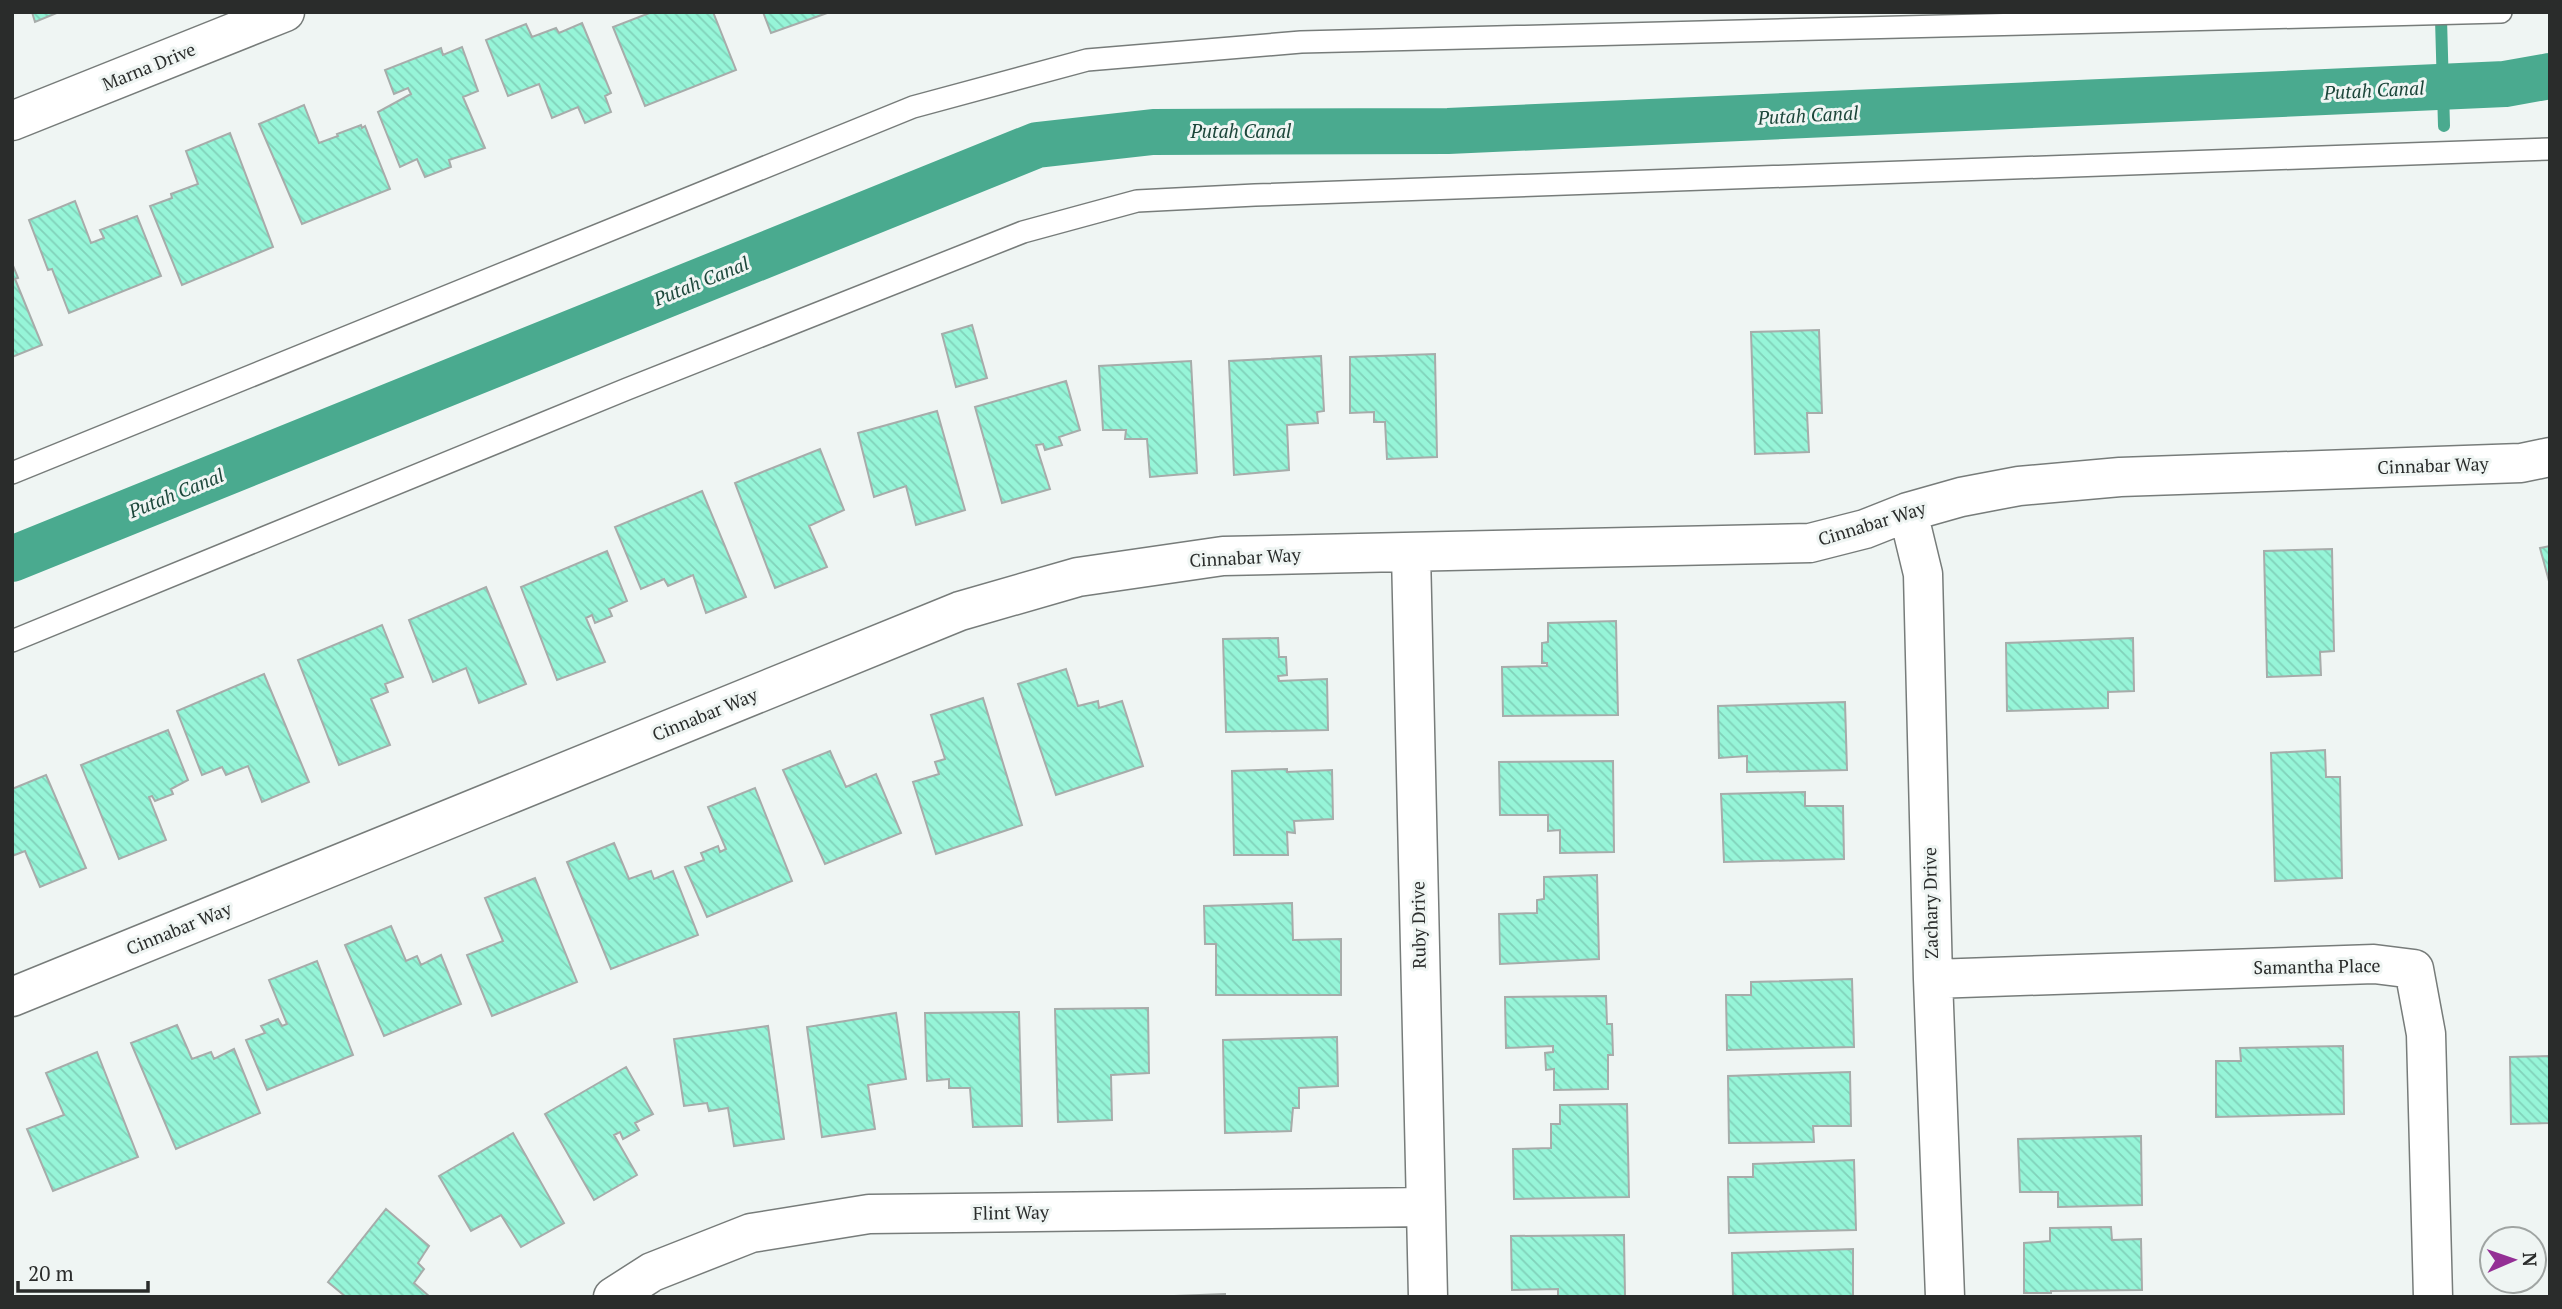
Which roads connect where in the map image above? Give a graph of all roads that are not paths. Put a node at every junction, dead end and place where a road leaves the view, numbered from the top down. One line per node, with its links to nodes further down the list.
1 (285, 12): 3 (street, Marna Drive)
2 (2501, 12): 6 (lane)
3 (12, 121)
4 (2550, 149): 9 (lane)
5 (2550, 457): 7 (street, Cinnabar Way)
6 (12, 473)
7 (1908, 512): 8 (street, Cinnabar Way); 10 (street, Zachary Drive)
8 (1411, 553): 11 (street, Cinnabar Way); 12 (street, Ruby Drive)
9 (12, 641)
10 (1933, 979): 15 (street, Zachary Drive); 16 (street, Samantha Place)
11 (12, 997)
12 (1426, 1207): 13 (street, Flint Way); 14 (street, Ruby Drive)
13 (613, 1297)
14 (1428, 1297)
15 (1945, 1297)
16 (2433, 1297)

